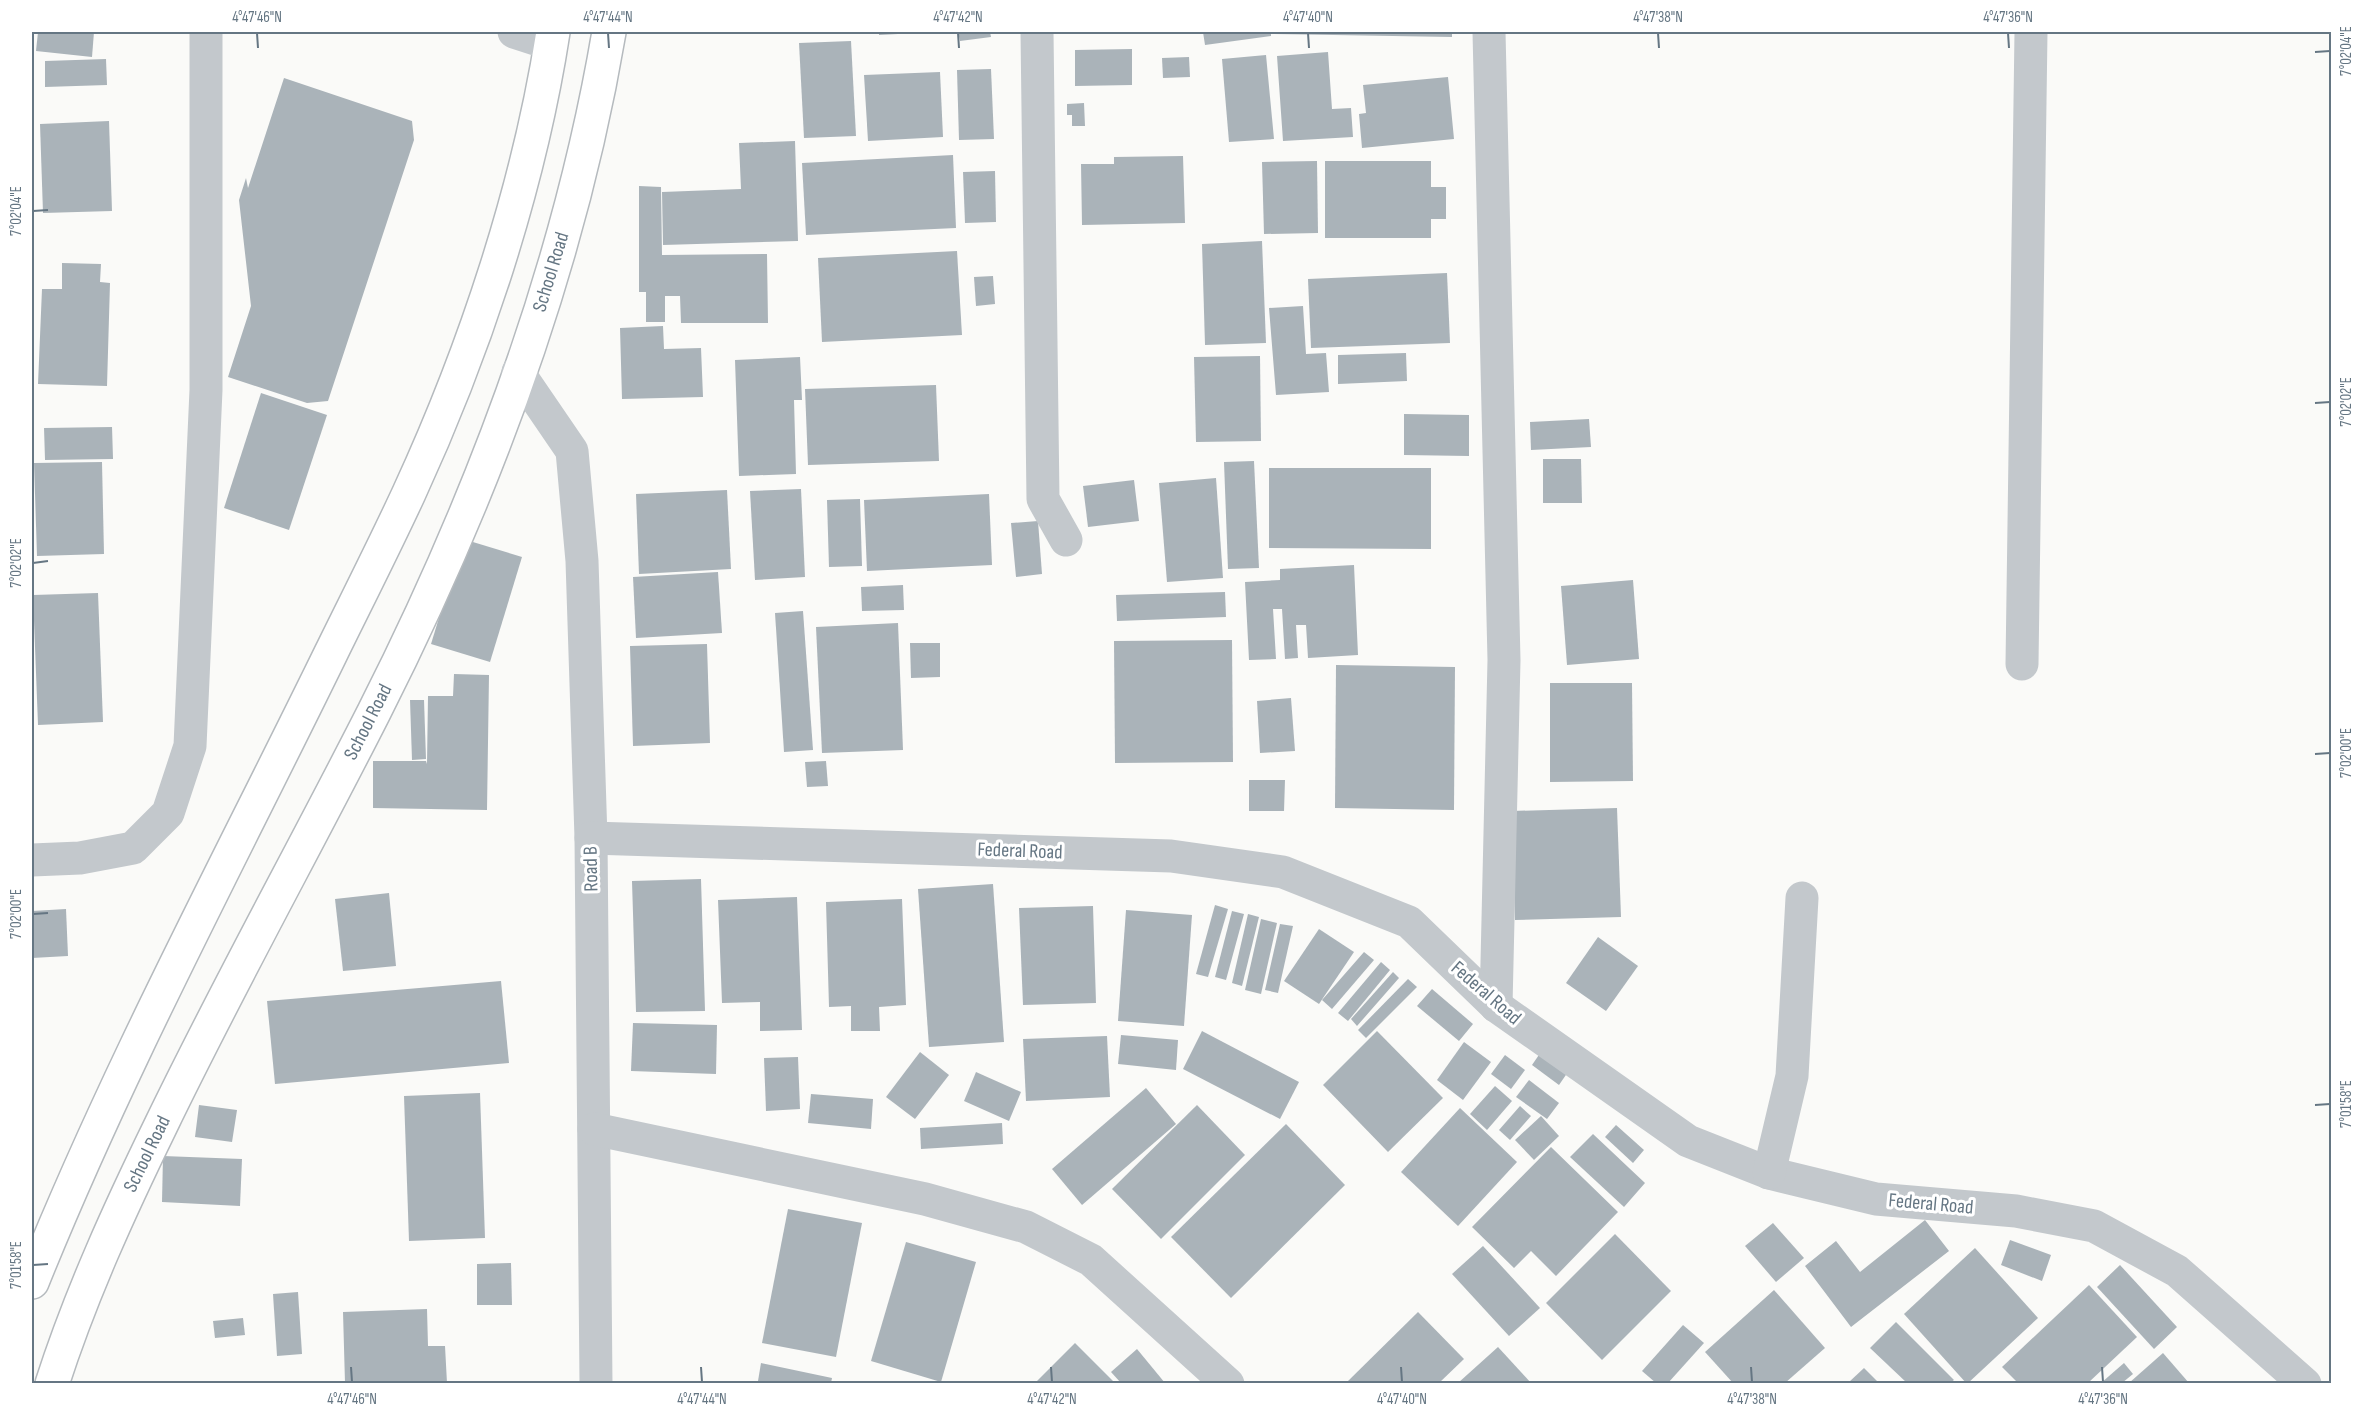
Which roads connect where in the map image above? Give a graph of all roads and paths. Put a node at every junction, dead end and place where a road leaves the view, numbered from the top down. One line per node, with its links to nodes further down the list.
1 (206, 32): 12 (street)
2 (514, 32): 7 (street)
3 (609, 32): 8 (main road, School Road)
4 (1037, 32): 9 (street)
5 (1489, 32): 14 (street)
6 (2031, 32): 10 (street)
7 (552, 38): 17 (main road)
8 (518, 372): 11 (street, Road B); 18 (main road, School Road)
9 (1066, 540)
10 (2022, 664)
11 (591, 838): 14 (street, Federal Road); 15 (street, Road B)
12 (32, 860)
13 (1802, 898): 16 (street)
14 (1496, 1006): 16 (street, Federal Road)
15 (594, 1129): 19 (street, Road B); 20 (street)
16 (1769, 1173): 21 (street, Federal Road)
17 (32, 1282)
18 (52, 1383)
19 (596, 1383)
20 (1228, 1383)
21 (2305, 1383)

